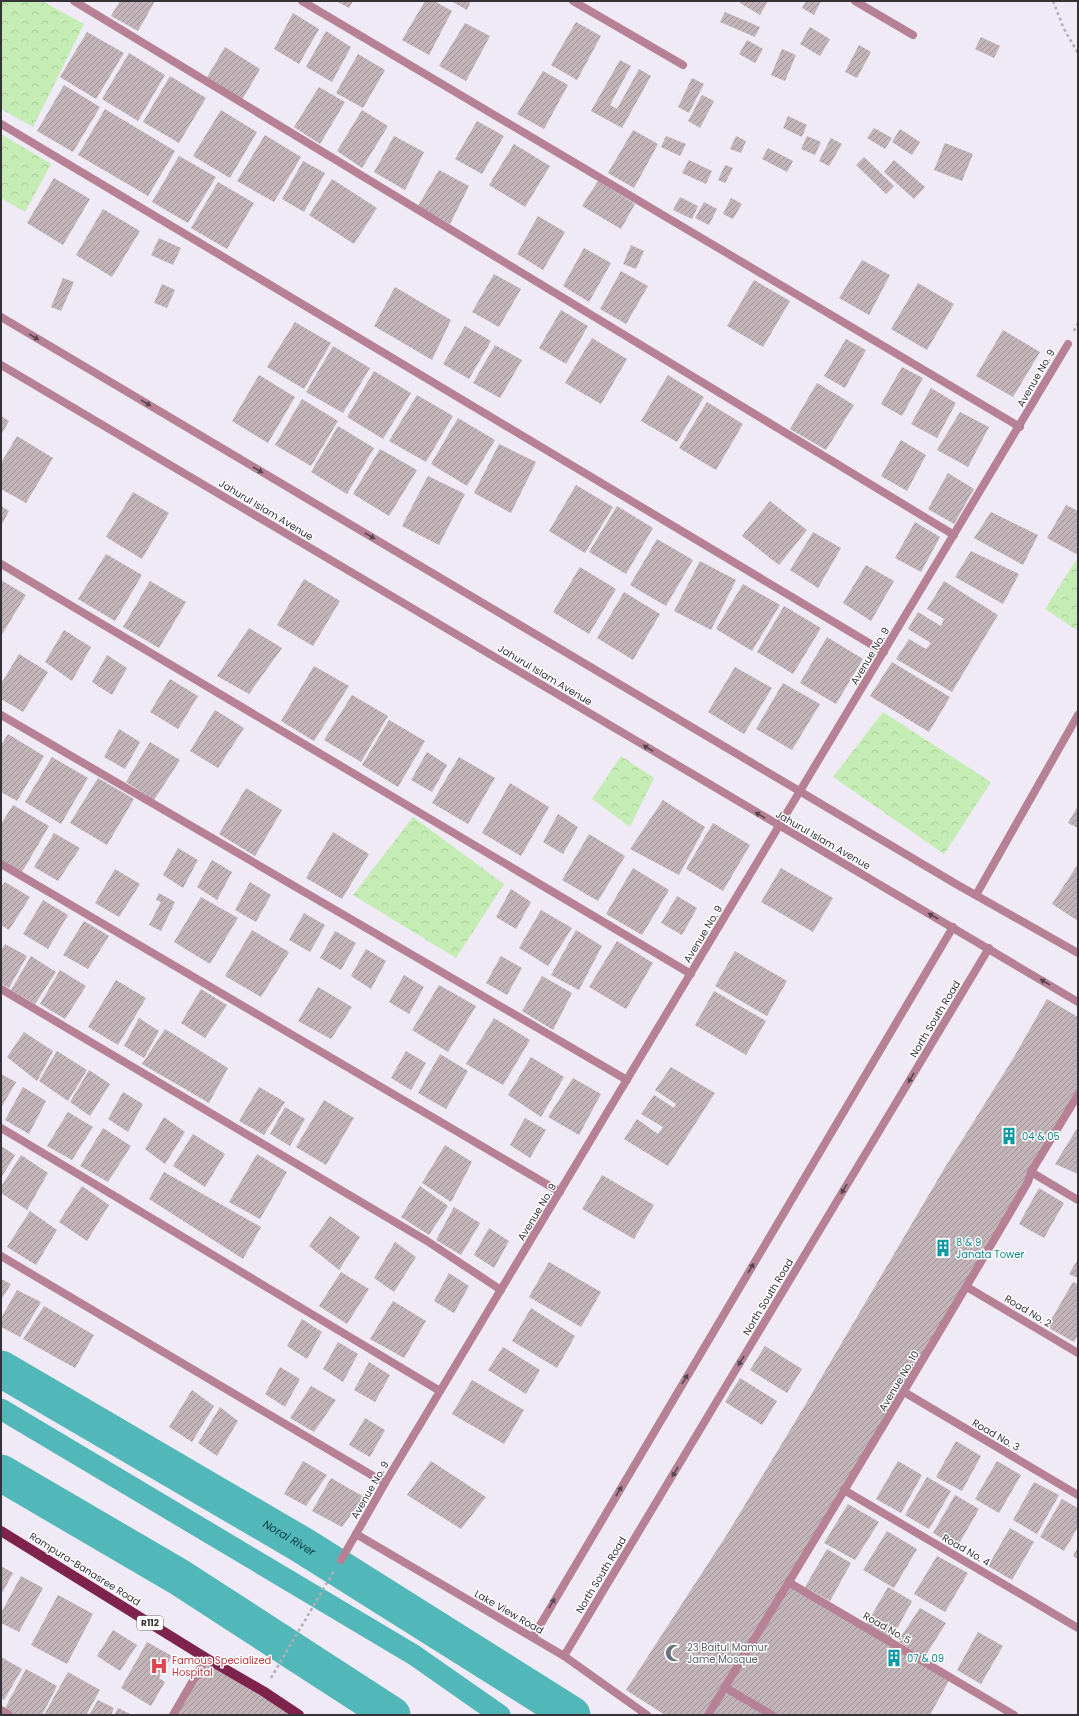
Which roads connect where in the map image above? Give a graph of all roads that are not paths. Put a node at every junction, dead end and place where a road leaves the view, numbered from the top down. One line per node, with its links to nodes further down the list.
1 (74, 1): 12 (street)
2 (302, 1): 11 (street)
3 (572, 1): 6 (street)
4 (855, 1): 5 (street)
5 (913, 35)
6 (683, 65)
7 (1, 124): 14 (street)
8 (1, 317): 17 (street, one-way to 17)
9 (1068, 344): 11 (street, Avenue No. 9)
10 (1, 365): 18 (street, Jahurul Islam Avenue, one-way to 10)
11 (1020, 426): 12 (street, Avenue No. 9)
12 (954, 536): 14 (street, Avenue No. 9)
13 (1, 564): 24 (street)
14 (884, 652): 17 (street, Avenue No. 9)
15 (1, 715): 27 (street)
16 (1078, 715): 20 (street)
17 (801, 791): 18 (street, Avenue No. 9); 20 (street)
18 (779, 827): 21 (street, Jahurul Islam Avenue, one-way to 18); 24 (street, Avenue No. 9)
19 (1, 864): 31 (street)
20 (976, 895): 23 (street)
21 (953, 927): 22 (street, Jahurul Islam Avenue); 47 (street, one-way to 21)
22 (989, 948): 26 (street, Jahurul Islam Avenue, one-way to 22); 48 (street, North South Road, one-way to 48)
23 (1078, 953)
24 (691, 974): 27 (street, Avenue No. 9)
25 (1, 989): 35 (street)
26 (1078, 1002)
27 (627, 1080): 31 (street, Avenue No. 9)
28 (1078, 1095): 30 (street, Avenue No. 10)
29 (1, 1128): 37 (street)
30 (1031, 1172): 32 (street); 34 (street, Avenue No. 10)
31 (560, 1192): 35 (street, Avenue No. 9)
32 (1078, 1200)
33 (1, 1256): 39 (street)
34 (967, 1287): 36 (street, Road No. 2); 38 (street, Avenue No. 10)
35 (501, 1290): 37 (street, Avenue No. 9)
36 (1078, 1353)
37 (440, 1391): 39 (street, Avenue No. 9)
38 (904, 1392): 40 (street, Avenue No. 10); 41 (street, Road No. 3)
39 (385, 1484): 43 (street, Avenue No. 9)
40 (844, 1490): 45 (street, Avenue No. 10); 46 (street, Road No. 4)
41 (1078, 1495)
42 (1, 1531): 49 (main road, Rampura-Banasree Road / R112)
43 (356, 1534): 44 (street, Avenue No. 9); 47 (street, Lake View Road)
44 (341, 1560)
45 (790, 1583): 50 (street, Avenue No. 10); 58 (street, Road No. 5)
46 (1078, 1628)
47 (533, 1637): 48 (street, Lake View Road)
48 (564, 1656): 55 (street, Lake View Road)
49 (206, 1658): 53 (street); 54 (main road, Rampura-Banasree Road / R112)
50 (733, 1675): 56 (street, Avenue No. 10); 57 (street, Avenue No. 10)
51 (1, 1710): 52 (street)
52 (9, 1715)
53 (173, 1715)
54 (299, 1715)
55 (647, 1715)
56 (708, 1715)
57 (772, 1715)
58 (1014, 1715)

